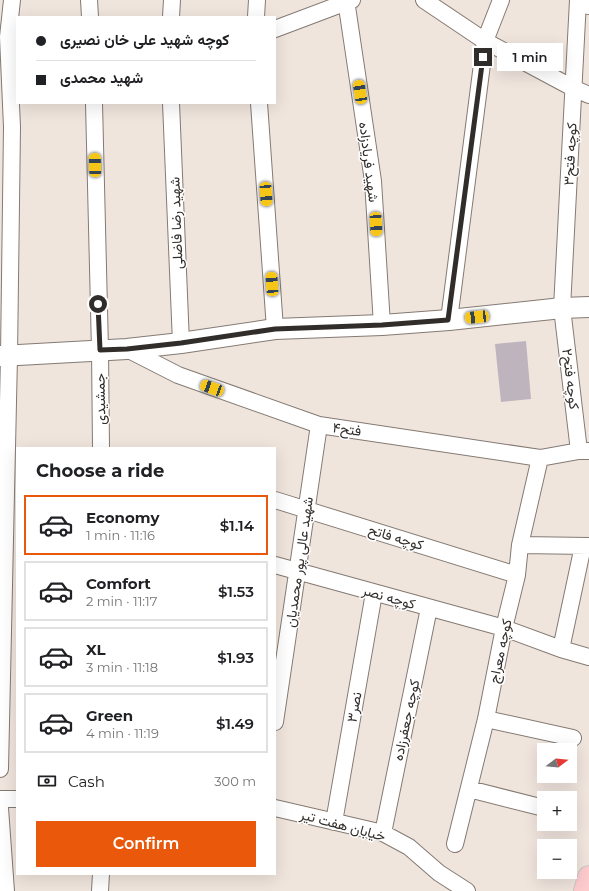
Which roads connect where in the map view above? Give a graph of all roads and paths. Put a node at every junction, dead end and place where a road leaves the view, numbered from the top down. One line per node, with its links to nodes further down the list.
1 (12, 0): 14 (street)
2 (89, 0): 10 (street)
3 (172, 0): 11 (street)
4 (257, 0): 12 (street)
5 (423, 0): 15 (street)
6 (501, 0): 15 (street)
7 (579, 0): 9 (street); 16 (street, کوچه فتح۳)
8 (348, 1): 13 (street); 24 (street, شهید فریادزاده)
9 (589, 4)
10 (90, 16)
11 (171, 16)
12 (256, 16)
13 (276, 29)
14 (8, 37): 29 (street)
15 (485, 41): 16 (street); 23 (street)
16 (573, 88): 17 (street); 22 (street, کوچه فتح۳)
17 (589, 95)
18 (94, 104): 28 (street, جمشیدی)
19 (171, 104): 26 (street, شهید رضا فاضلی)
20 (259, 104): 25 (street)
21 (589, 307): 22 (street)
22 (562, 308): 23 (street); 32 (street, کوچه فتح۲)
23 (448, 320): 24 (street)
24 (382, 325): 25 (street)
25 (275, 329): 26 (street)
26 (181, 343): 27 (street)
27 (127, 349): 28 (street); 30 (street, فتح۴)
28 (100, 350): 29 (street); 31 (street, جمشیدی)
29 (3, 357): 50 (street)
30 (319, 426): 33 (street, فتح۴); 35 (street, شهید عالی پور محمدیان)
31 (102, 447)
32 (584, 451): 33 (street, فتح۴)
33 (540, 458): 36 (street, کوچه معراج)
34 (276, 500): 35 (street, کوچه فاتح)
35 (306, 509): 39 (street, شهید عالی پور محمدیان); 40 (street, کوچه فاتح)
36 (520, 544): 37 (street); 40 (street, کوچه معراج)
37 (586, 546): 44 (street)
38 (276, 565): 39 (street, کوچه نصر)
39 (298, 571): 41 (street, کوچه نصر); 46 (street, شهید عالی پور محمدیان)
40 (517, 575): 43 (street, کوچه معراج)
41 (374, 593): 42 (street, کوچه نصر); 57 (street, نصر۳)
42 (429, 608): 43 (street, کوچه نصر); 58 (street, کوچه جعفرزاده)
43 (504, 628): 44 (street, کوچه نصر); 48 (street, کوچه معراج)
44 (561, 649): 45 (street, کوچه نصر)
45 (589, 656)
46 (278, 677): 47 (street, شهید عالی پور محمدیان)
47 (276, 707)
48 (486, 719): 49 (street); 51 (street, کوچه معراج)
49 (572, 738)
50 (0, 769)
51 (469, 789): 54 (street); 59 (street, کوچه معراج)
52 (0, 799): 53 (street)
53 (16, 800)
54 (537, 805)
55 (0, 808): 62 (street)
56 (276, 808): 57 (street, خیابان هفت تیر)
57 (334, 822): 58 (street, خیابان هفت تیر)
58 (382, 833): 64 (street, خیابان هفت تیر)
59 (455, 844)
60 (101, 875): 63 (street)
61 (589, 877): 65 (main road)
62 (6, 891)
63 (100, 891)
64 (467, 891)
65 (585, 891)

